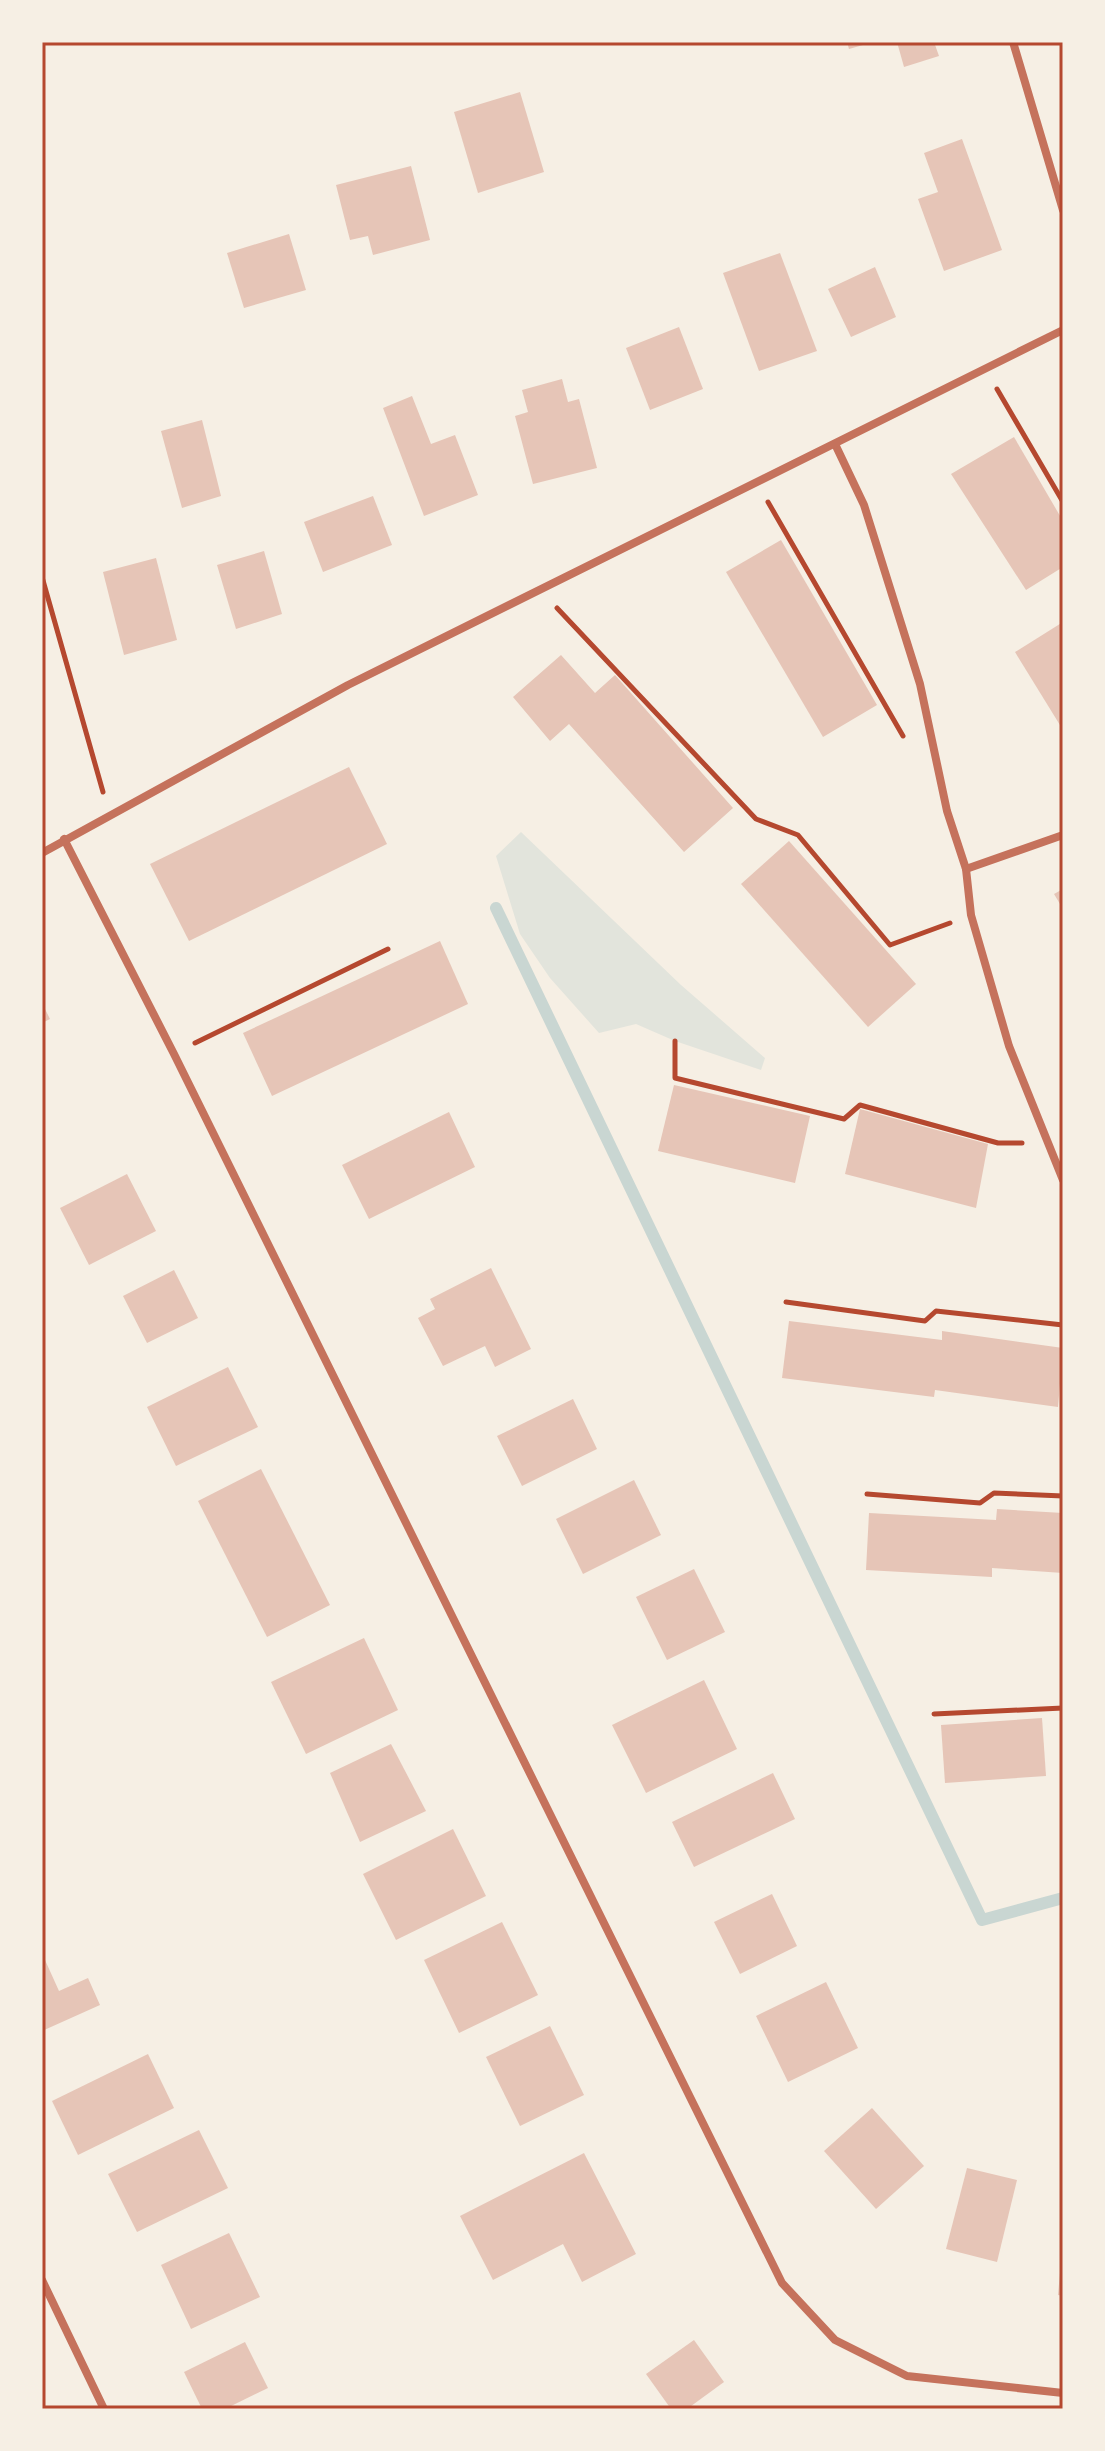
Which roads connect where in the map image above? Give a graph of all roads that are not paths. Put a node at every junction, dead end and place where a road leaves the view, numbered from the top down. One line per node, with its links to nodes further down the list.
1 (1013, 42): 2 (street)
2 (1063, 210)
3 (1063, 330): 4 (street)
4 (835, 444): 6 (street); 8 (street)
5 (1063, 835): 8 (street)
6 (64, 839): 7 (street); 11 (street)
7 (42, 853)
8 (966, 869): 9 (street)
9 (1063, 1180)
10 (42, 2280): 12 (street)
11 (1063, 2393)
12 (104, 2409)

